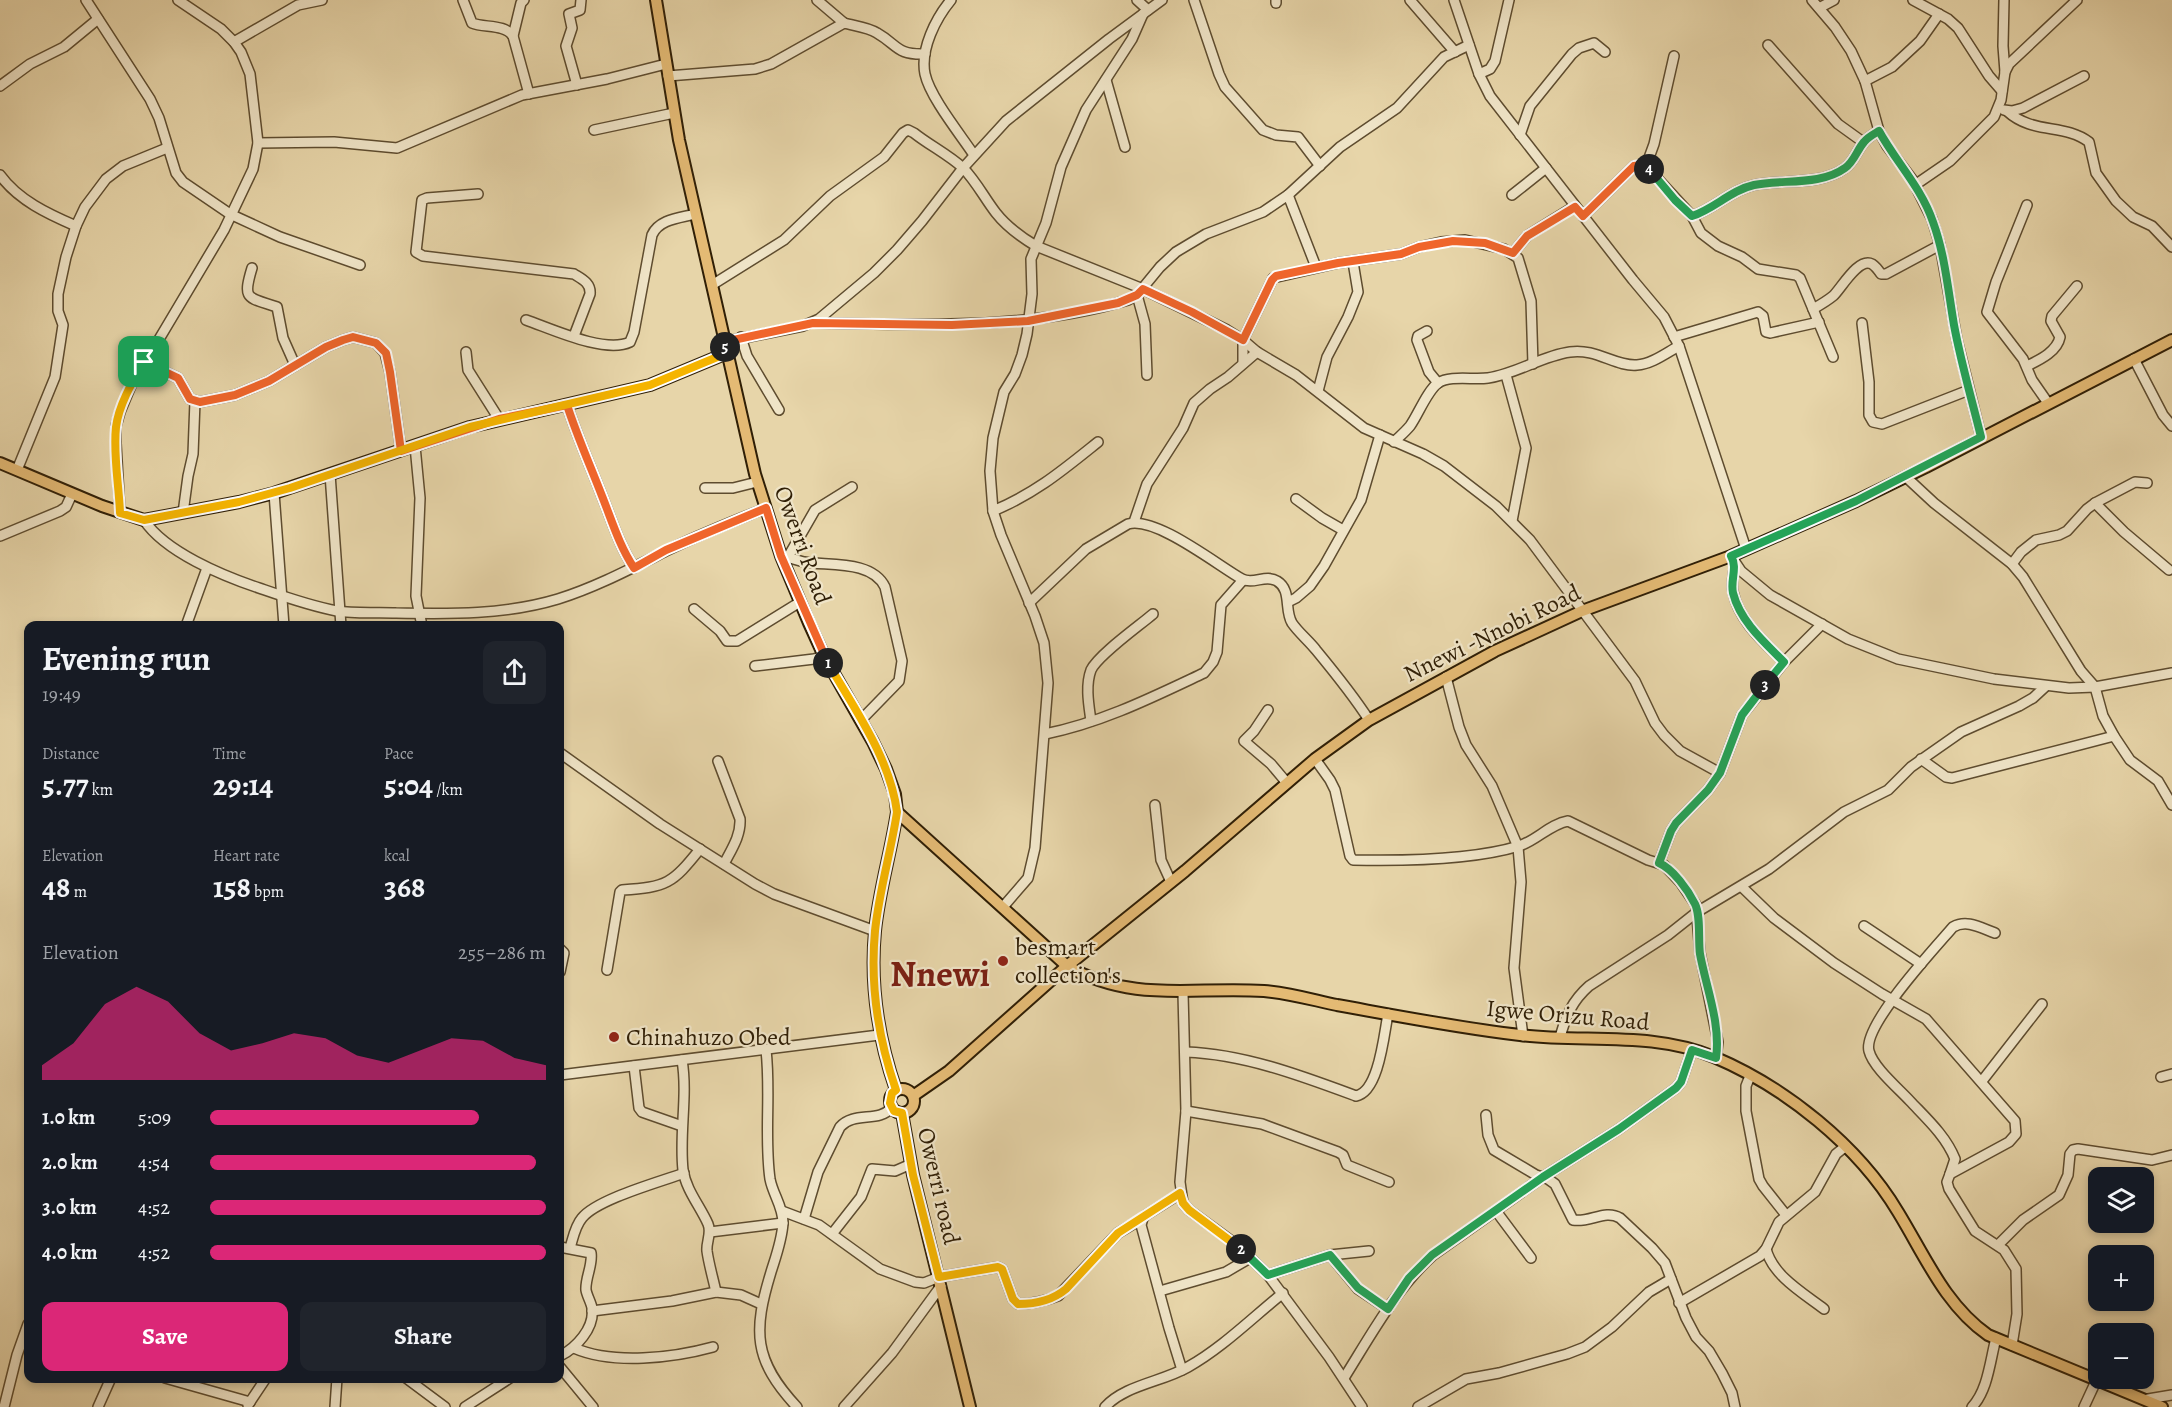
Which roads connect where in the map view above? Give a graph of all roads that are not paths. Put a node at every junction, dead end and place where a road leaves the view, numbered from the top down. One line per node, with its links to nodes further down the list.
1 (86, 0): 24 (street)
2 (178, 0): 27 (street)
3 (322, 0): 27 (street)
4 (463, 0): 26 (street)
5 (524, 0): 26 (street)
6 (581, 0): 41 (street)
7 (656, 0): 34 (main road, Owerri Road)
8 (817, 0): 25 (street)
9 (951, 0): 32 (street)
10 (1137, 0): 22 (street)
11 (1161, 0): 22 (street)
12 (1194, 0): 55 (street)
13 (1410, 0): 30 (street)
14 (1454, 0): 28 (street)
15 (1509, 0): 36 (street)
16 (1812, 0): 21 (street)
17 (1834, 0): 21 (street)
18 (1913, 0): 23 (street)
19 (2004, 0): 35 (street)
20 (2077, 0): 35 (street)
21 (1819, 8): 40 (street)
22 (1145, 12): 39 (street); 54 (street)
23 (1939, 14): 40 (street); 43 (street)
24 (98, 20): 42 (street); 53 (street)
25 (844, 23): 32 (street); 37 (street)
26 (513, 36): 44 (street)
27 (234, 42): 51 (street)
28 (1469, 45): 30 (street); 36 (street)
29 (1768, 45): 50 (street)
30 (1455, 52): 55 (street)
31 (1605, 52): 49 (street)
32 (925, 54): 54 (street)
33 (1674, 56): 56 (street)
34 (666, 64): 37 (main road, Owerri Road); 41 (street)
35 (2005, 72): 43 (street)
36 (1479, 74): 49 (street)
37 (668, 76): 46 (main road, Owerri Road)
38 (2084, 76): 45 (street)
39 (1106, 80): 52 (street); 72 (street)
40 (1865, 81): 48 (street)
41 (577, 85): 44 (street)
42 (0, 86)
43 (2002, 91): 45 (street)
44 (529, 94): 51 (street)
45 (2003, 109): 60 (street); 73 (street)
46 (674, 114): 47 (street); 67 (main road, Owerri Road)
47 (594, 130)
48 (1879, 131): 50 (street); 60 (street)
49 (1520, 135): 58 (street)
50 (1863, 142): 69 (street)
51 (258, 143): 66 (street)
52 (1125, 147)
53 (167, 148): 66 (street); 70 (street)
54 (974, 155): 57 (street)
55 (1320, 166): 62 (street)
56 (1646, 166): 68 (street); 69 (street)
57 (963, 168): 72 (street); 79 (street); 86 (street)
58 (1546, 168): 63 (street); 65 (street)
59 (0, 175): 70 (street)
60 (1915, 184): 71 (street)
61 (478, 194): 89 (street)
62 (1288, 195): 77 (street); 81 (street)
63 (1512, 195)
64 (2027, 205): 103 (street)
65 (1575, 207): 68 (street); 74 (street)
66 (230, 214): 76 (street); 99 (street)
67 (696, 214): 79 (main road, Owerri Road); 89 (street)
68 (1583, 216): 93 (street)
69 (1692, 216): 82 (street)
70 (76, 226): 122 (street)
71 (1940, 245): 82 (street); 107 (street)
72 (1036, 246): 81 (street); 84 (street)
73 (2172, 247)
74 (1513, 253): 75 (street); 101 (street)
75 (1353, 262): 77 (street); 108 (street)
76 (360, 265)
77 (1316, 267): 91 (street)
78 (252, 268): 102 (street)
79 (712, 285): 94 (main road, Owerri Road)
80 (2077, 286): 103 (street)
81 (1140, 292): 84 (street); 91 (street); 104 (street)
82 (1813, 309): 85 (street)
83 (526, 320): 89 (street)
84 (1028, 321): 86 (street); 134 (street)
85 (1819, 322): 93 (street); 97 (street)
86 (813, 323): 90 (street)
87 (1862, 323): 107 (street)
88 (1427, 331): 106 (street)
89 (574, 336)
90 (741, 337): 94 (street); 112 (street)
91 (1243, 340): 96 (street); 100 (street)
92 (2172, 340): 98 (main road, Nnewi -Nnobi Road)
93 (1676, 342): 101 (street); 142 (street)
94 (725, 348): 111 (main road); 125 (main road, Owerri Road)
95 (466, 352): 113 (street)
96 (1257, 352): 100 (street); 108 (street)
97 (1833, 357)
98 (2134, 359): 110 (main road, Nnewi -Nnobi Road); 114 (street)
99 (144, 362): 109 (street); 135 (street)
100 (1244, 362): 139 (street)
101 (1533, 364): 105 (street)
102 (295, 365): 109 (street); 120 (street)
103 (2027, 366): 110 (street)
104 (1147, 375)
105 (1506, 375): 106 (street); 138 (street)
106 (1438, 383): 118 (street)
107 (1969, 390): 116 (street)
108 (1318, 392): 115 (street)
109 (195, 401): 136 (street)
110 (2048, 403): 116 (main road, Nnewi -Nnobi Road)
111 (567, 405): 113 (main road); 147 (street)
112 (779, 410)
113 (499, 419): 119 (main road)
114 (2172, 426)
115 (1380, 435): 118 (street); 140 (street)
116 (1981, 437): 124 (main road, Nnewi -Nnobi Road)
117 (1098, 441): 134 (street)
118 (1394, 442): 138 (street)
119 (415, 446): 120 (main road); 157 (street)
120 (401, 451): 123 (main road)
121 (0, 463): 122 (main road)
122 (17, 470): 130 (main road)
123 (330, 474): 129 (main road); 155 (street)
124 (1906, 477): 142 (main road, Nnewi -Nnobi Road); 145 (street)
125 (757, 482): 128 (street); 133 (main road, Owerri Road)
126 (2147, 483): 132 (street)
127 (852, 487): 143 (street)
128 (705, 488)
129 (274, 493): 136 (main road); 150 (street)
130 (72, 494): 135 (main road); 141 (street)
131 (1296, 499): 140 (street)
132 (2095, 503): 145 (street); 148 (street)
133 (766, 508): 143 (main road, Owerri Road); 147 (street)
134 (993, 511): 153 (street)
135 (120, 513): 137 (main road)
136 (183, 513): 137 (main road)
137 (144, 520): 146 (street)
138 (1512, 521): 156 (street)
139 (1134, 522): 149 (street); 153 (street)
140 (1343, 530): 152 (street)
141 (0, 536)
142 (1746, 549): 144 (main road, Nnewi -Nnobi Road)
143 (784, 556): 151 (main road, Owerri Road); 172 (street)
144 (1733, 559): 156 (main road, Nnewi -Nnobi Road); 163 (street); 165 (street)
145 (2012, 564): 170 (street)
146 (207, 568): 150 (street); 159 (street)
147 (634, 568): 157 (street)
148 (2169, 570)
149 (1243, 580): 152 (street); 174 (street)
150 (281, 596): 155 (street); 160 (street)
151 (800, 602): 154 (street); 164 (main road, Owerri Road)
152 (1288, 602): 173 (street)
153 (1029, 603): 175 (street)
154 (694, 609)
155 (340, 611): 157 (street); 161 (street)
156 (1582, 611): 168 (main road, Nnewi -Nnobi Road); 181 (street)
157 (418, 613): 162 (street)
158 (1153, 614): 174 (street)
159 (188, 621)
160 (284, 621)
161 (341, 621)
162 (420, 621)
163 (1822, 624): 165 (street); 169 (street)
164 (824, 656): 166 (street); 172 (main road, Owerri Road)
165 (1784, 662): 181 (street)
166 (755, 666)
167 (2172, 673): 170 (street)
168 (1446, 677): 173 (main road, Nnewi -Nnobi Road); 186 (street)
169 (2046, 686): 170 (street); 179 (street)
170 (2095, 687): 176 (street)
171 (1268, 710): 182 (street)
172 (861, 720): 185 (main road, Owerri Road)
173 (1369, 720): 178 (main road, Nnewi -Nnobi Road)
174 (1091, 722): 175 (street)
175 (1045, 734): 192 (street)
176 (2114, 736): 179 (street); 184 (street)
177 (564, 756): 187 (street)
178 (1315, 759): 182 (main road, Nnewi -Nnobi Road); 186 (street)
179 (1921, 759): 191 (street)
180 (718, 761): 189 (street)
181 (1720, 773): 188 (street)
182 (1287, 783): 190 (main road, Nnewi -Nnobi Road)
183 (1155, 805): 190 (street)
184 (2172, 805)
185 (897, 812): 192 (main road, Igwe Orizu Road); 195 (main road, Owerri Road)
186 (1518, 847): 188 (street); 205 (street)
187 (700, 849): 189 (street); 199 (street)
188 (1659, 863): 193 (street)
189 (724, 864): 195 (street)
190 (1171, 882): 198 (main road, Nnewi -Nnobi Road)
191 (1742, 887): 193 (street); 201 (street)
192 (1003, 907): 198 (main road, Igwe Orizu Road)
193 (1697, 912): 206 (street); 210 (street)
194 (1864, 926): 197 (street)
195 (875, 931): 204 (main road, Owerri Road)
196 (1995, 933): 197 (street)
197 (1921, 964): 201 (street)
198 (1067, 966): 200 (main road, Igwe Orizu Road); 219 (main road, Nnewi -Nnobi Road)
199 (607, 970)
200 (1183, 993): 203 (main road, Igwe Orizu Road); 209 (street)
201 (1893, 1000): 217 (street); 229 (street)
202 (2042, 1004): 217 (street)
203 (1388, 1014): 205 (main road, Igwe Orizu Road); 209 (street)
204 (879, 1035): 207 (street); 218 (main road, Owerri Road)
205 (1523, 1036): 206 (main road, Igwe Orizu Road)
206 (1560, 1037): 208 (main road, Igwe Orizu Road)
207 (766, 1050): 211 (street); 233 (street)
208 (1692, 1050): 210 (main road, Igwe Orizu Road); 230 (street)
209 (1186, 1052): 221 (street)
210 (1716, 1058): 215 (main road, Igwe Orizu Road)
211 (682, 1060): 212 (street); 224 (street)
212 (634, 1066): 214 (street); 224 (street)
213 (2172, 1074): 216 (street)
214 (564, 1075)
215 (1750, 1076): 225 (main road, Igwe Orizu Road); 235 (street)
216 (2162, 1077)
217 (1982, 1081): 229 (street)
218 (896, 1090): 219 (main road); 220 (main road)
219 (914, 1096): 222 (main road)
220 (891, 1108): 222 (main road); 237 (street)
221 (1186, 1111): 231 (street); 232 (street)
222 (902, 1113): 227 (main road, Owerri road)
223 (1486, 1115): 230 (street)
224 (682, 1126): 228 (street)
225 (1845, 1146): 235 (street); 261 (main road, Igwe Orizu Road)
226 (2172, 1155): 241 (street)
227 (911, 1164): 240 (street); 251 (main road, Owerri road)
228 (684, 1173): 239 (street); 243 (street)
229 (1950, 1174): 241 (street)
230 (1543, 1177): 234 (street); 250 (street)
231 (1389, 1182)
232 (1180, 1193): 236 (street); 247 (street)
233 (782, 1211): 237 (street); 238 (street)
234 (1496, 1211): 248 (street); 257 (street)
235 (1786, 1215): 244 (street)
236 (1143, 1218): 251 (street); 252 (street)
237 (804, 1219): 240 (street)
238 (783, 1223): 239 (street); 256 (street)
239 (710, 1232): 253 (street)
240 (832, 1234): 251 (street)
241 (1998, 1245): 262 (street)
242 (564, 1247): 243 (street)
243 (570, 1248): 259 (street)
244 (1766, 1250): 255 (street); 258 (street)
245 (1369, 1251): 246 (street)
246 (1330, 1255): 249 (street); 257 (street)
247 (1250, 1258): 249 (street); 252 (street)
248 (1531, 1258)
249 (1268, 1275): 254 (street)
250 (1671, 1279): 255 (street); 292 (street)
251 (940, 1282): 288 (street); 289 (main road, Owerri road)
252 (1160, 1291): 266 (street)
253 (716, 1292): 256 (street); 259 (street)
254 (1283, 1293): 266 (street); 269 (street)
255 (1679, 1303): 293 (street)
256 (761, 1305): 287 (street)
257 (1388, 1309): 269 (street)
258 (1824, 1309)
259 (592, 1311): 264 (street)
260 (24, 1335): 281 (street)
261 (1996, 1338): 262 (main road, Igwe Orizu Road); 294 (street)
262 (2012, 1345): 268 (main road, Igwe Orizu Road)
263 (712, 1347): 264 (street)
264 (574, 1348): 265 (street)
265 (564, 1354)
266 (1182, 1370): 290 (street)
267 (564, 1371): 286 (street)
268 (2088, 1375)
269 (1344, 1378): 291 (street)
270 (109, 1383): 282 (street)
271 (181, 1383): 280 (street)
272 (263, 1383): 280 (street)
273 (337, 1383): 283 (street)
274 (413, 1383): 284 (street)
275 (502, 1383): 285 (street)
276 (2092, 1389): 295 (street)
277 (2121, 1389): 279 (main road, Igwe Orizu Road)
278 (2172, 1395): 279 (street)
279 (2148, 1400): 296 (main road, Igwe Orizu Road)
280 (248, 1404)
281 (4, 1407)
282 (98, 1407)
283 (335, 1407)
284 (445, 1407)
285 (465, 1407)
286 (593, 1407)
287 (797, 1407)
288 (844, 1407)
289 (970, 1407)
290 (1105, 1407)
291 (1362, 1407)
292 (1418, 1407)
293 (1735, 1407)
294 (1972, 1407)
295 (2084, 1407)
296 (2162, 1407)

